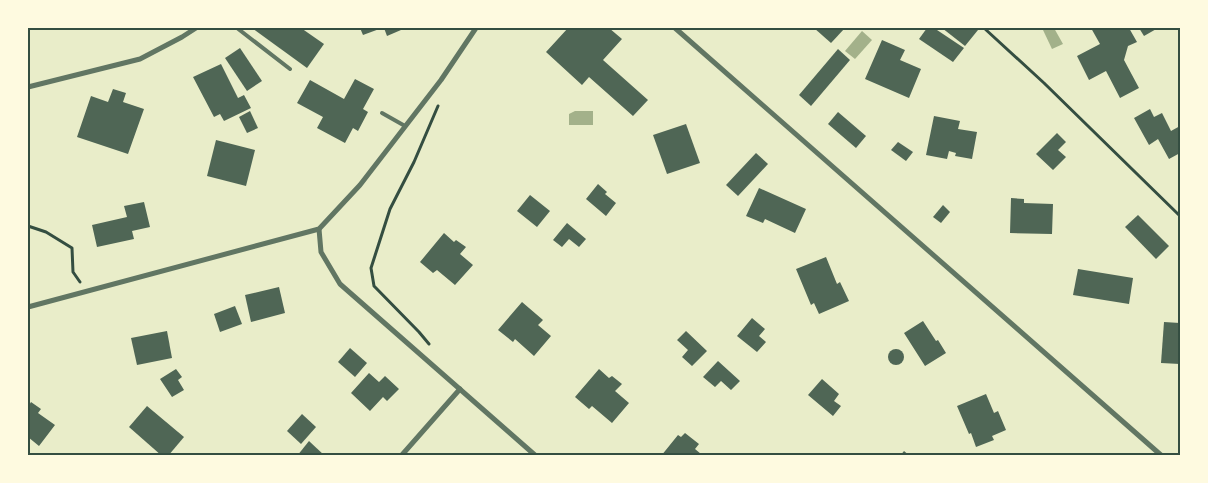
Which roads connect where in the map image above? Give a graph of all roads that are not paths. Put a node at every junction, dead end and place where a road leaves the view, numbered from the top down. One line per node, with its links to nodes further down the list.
1 (196, 28): 6 (street)
2 (237, 28): 5 (lane)
3 (476, 28): 8 (street)
4 (675, 28): 14 (street)
5 (290, 69)
6 (28, 87)
7 (382, 113): 8 (lane)
8 (405, 126): 9 (street)
9 (319, 229): 10 (street); 11 (street)
10 (28, 307)
11 (460, 389): 12 (street); 13 (street)
12 (401, 456)
13 (536, 456)
14 (1162, 456)

